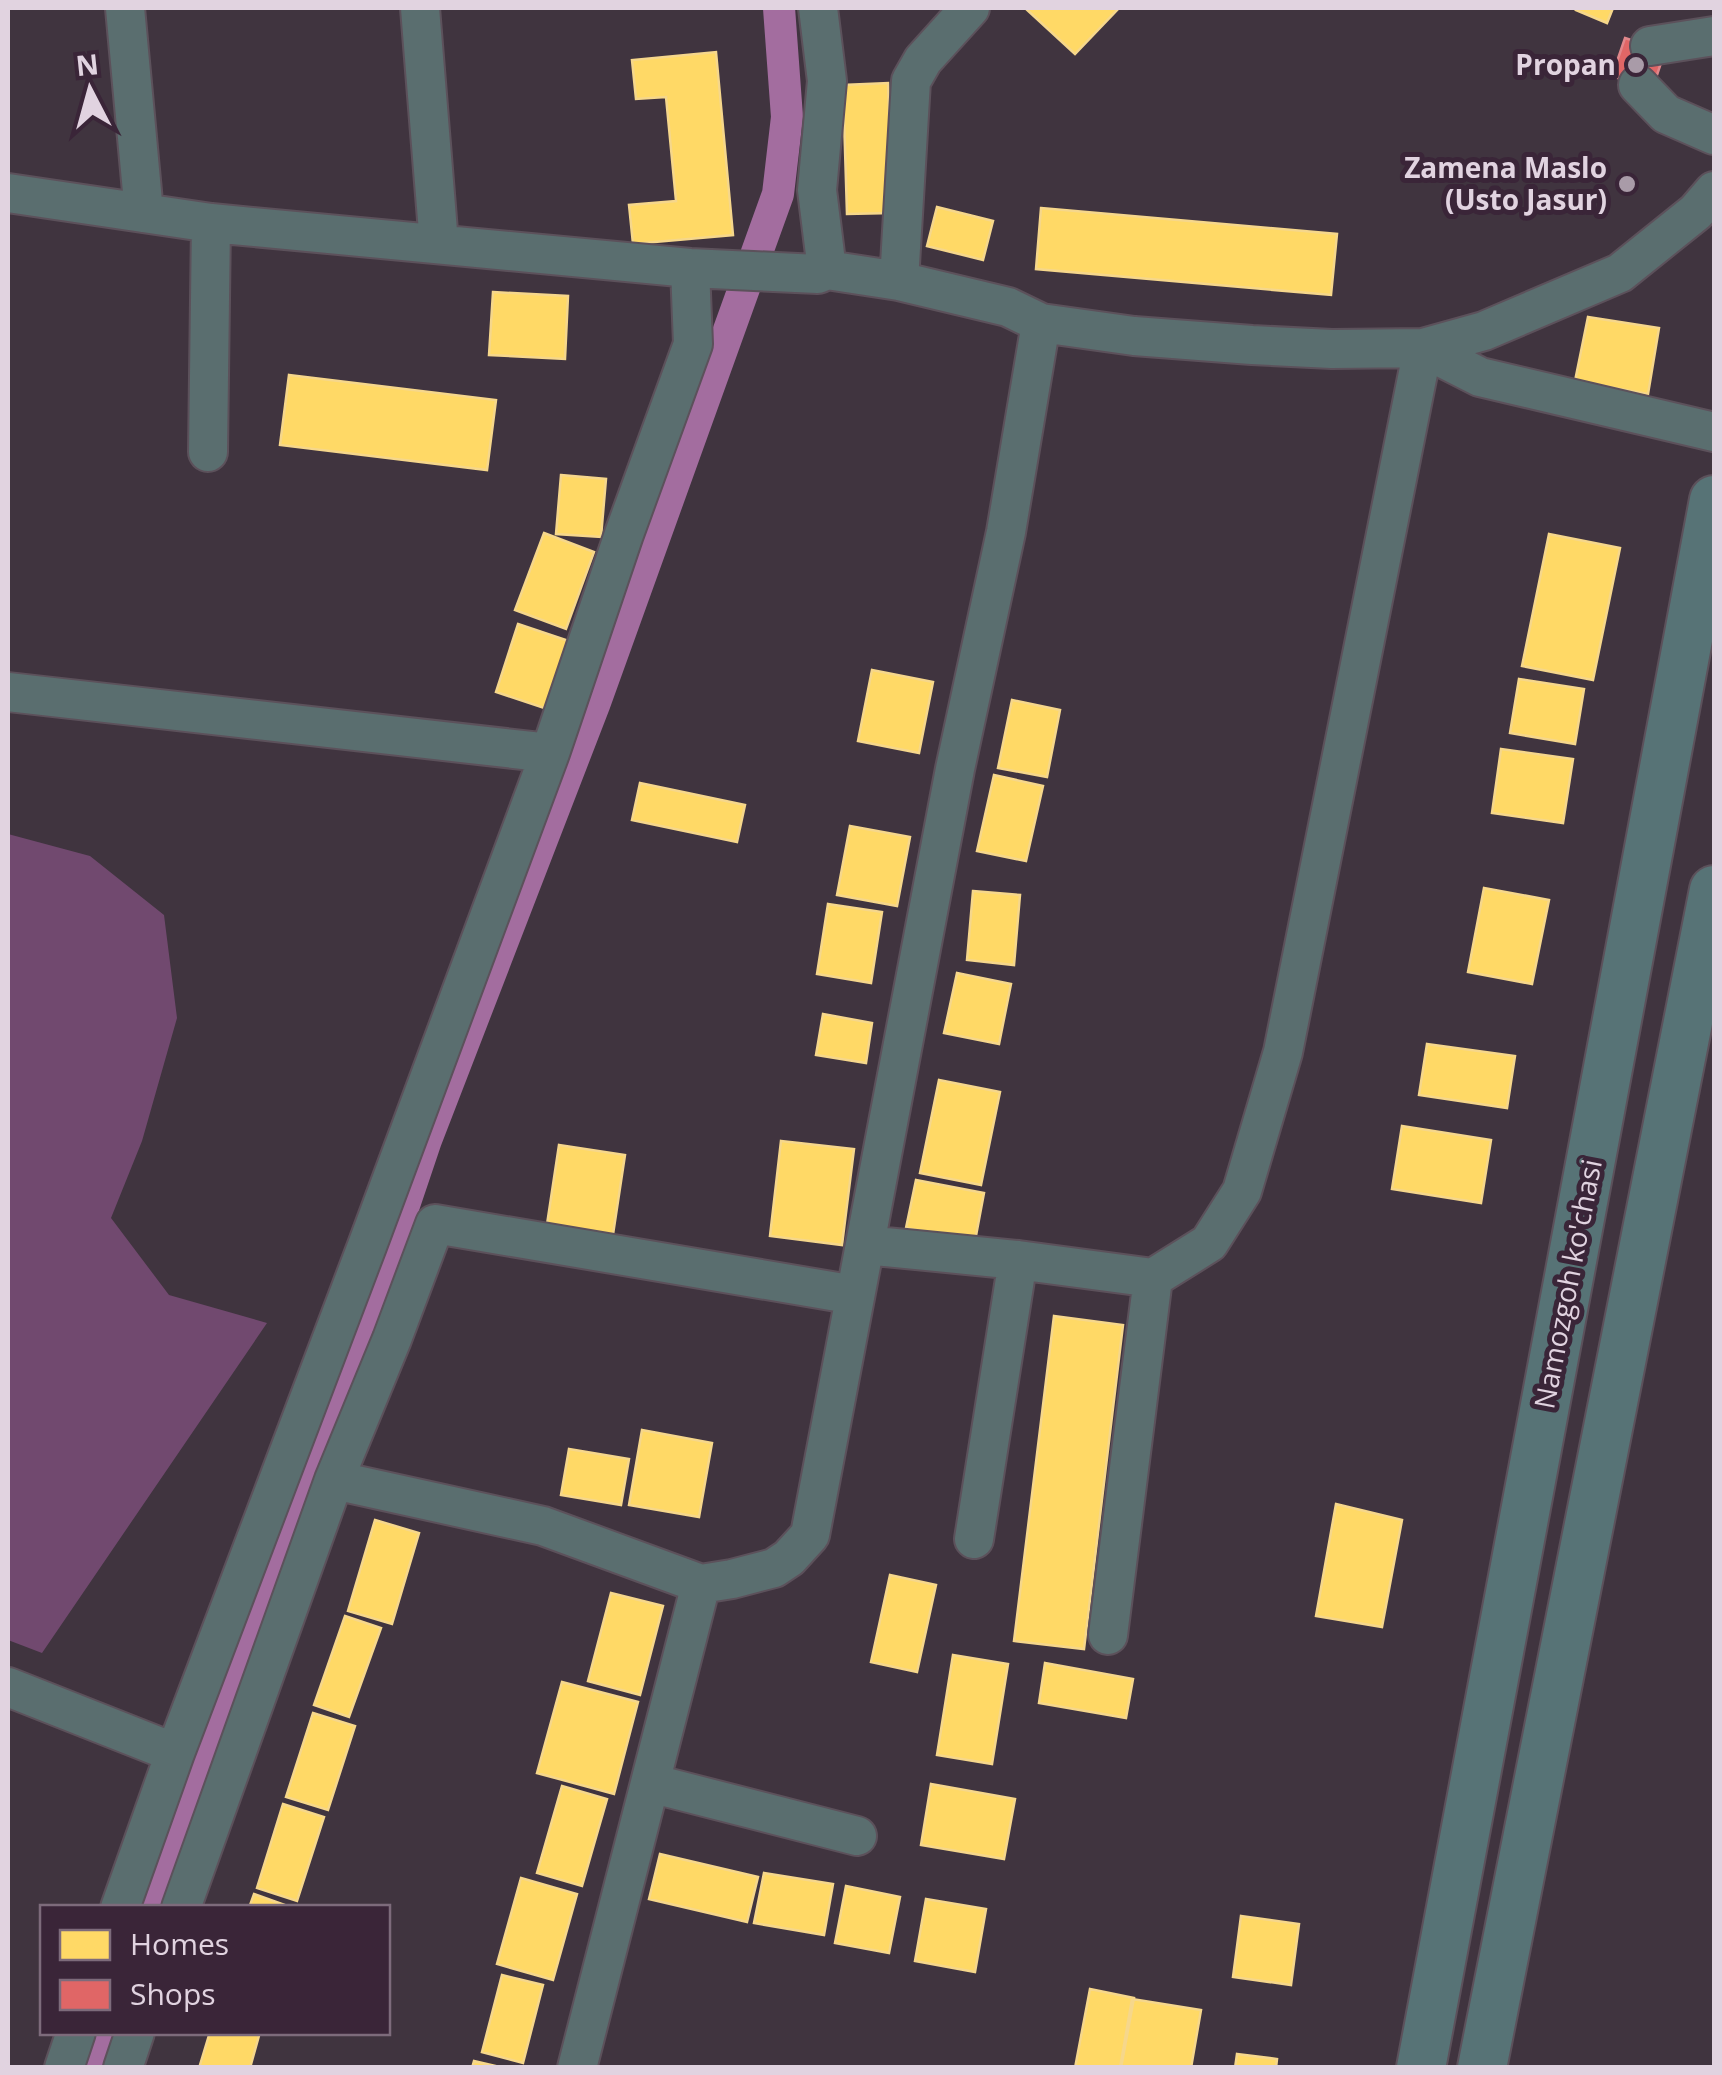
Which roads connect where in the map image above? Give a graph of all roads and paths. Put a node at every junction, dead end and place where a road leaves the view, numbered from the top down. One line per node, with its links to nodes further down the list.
1 (125, 8): 11 (street)
2 (420, 8): 13 (street)
3 (818, 8): 15 (street)
4 (970, 8): 16 (street)
5 (1707, 26): 6 (street)
6 (1650, 46)
7 (1638, 84): 8 (street)
8 (1714, 135)
9 (8, 193): 11 (street)
10 (1708, 208): 18 (street)
11 (144, 213): 12 (street)
12 (211, 223): 13 (street); 20 (street)
13 (439, 244): 14 (street)
14 (690, 268): 15 (street); 23 (street)
15 (822, 272): 16 (street)
16 (898, 282): 17 (street)
17 (1041, 323): 18 (street); 27 (street)
18 (1422, 348): 19 (street); 29 (street)
19 (1714, 432)
20 (208, 452)
21 (1714, 500): 25 (main road, Namozgoh ko'chasi)
22 (8, 692): 23 (street)
23 (550, 753): 36 (street)
24 (1714, 890): 26 (main road)
25 (1579, 1230): 26 (main road); 46 (main road, Namozgoh ko'chasi)
26 (1644, 1243): 47 (main road)
27 (865, 1246): 28 (street); 30 (street)
28 (1018, 1260): 29 (street); 32 (street)
29 (1154, 1278): 34 (street)
30 (854, 1295): 31 (street); 33 (street)
31 (334, 1480): 33 (street); 40 (street)
32 (974, 1539)
33 (701, 1584): 37 (street)
34 (1108, 1635)
35 (8, 1687): 36 (street)
36 (175, 1753): 39 (street)
37 (650, 1783): 38 (street); 43 (street)
38 (857, 1836)
39 (121, 1905)
40 (182, 1905)
41 (75, 2035): 44 (street)
42 (134, 2035): 45 (street)
43 (581, 2067)
44 (64, 2068)
45 (122, 2068)
46 (1421, 2068)
47 (1482, 2068)

